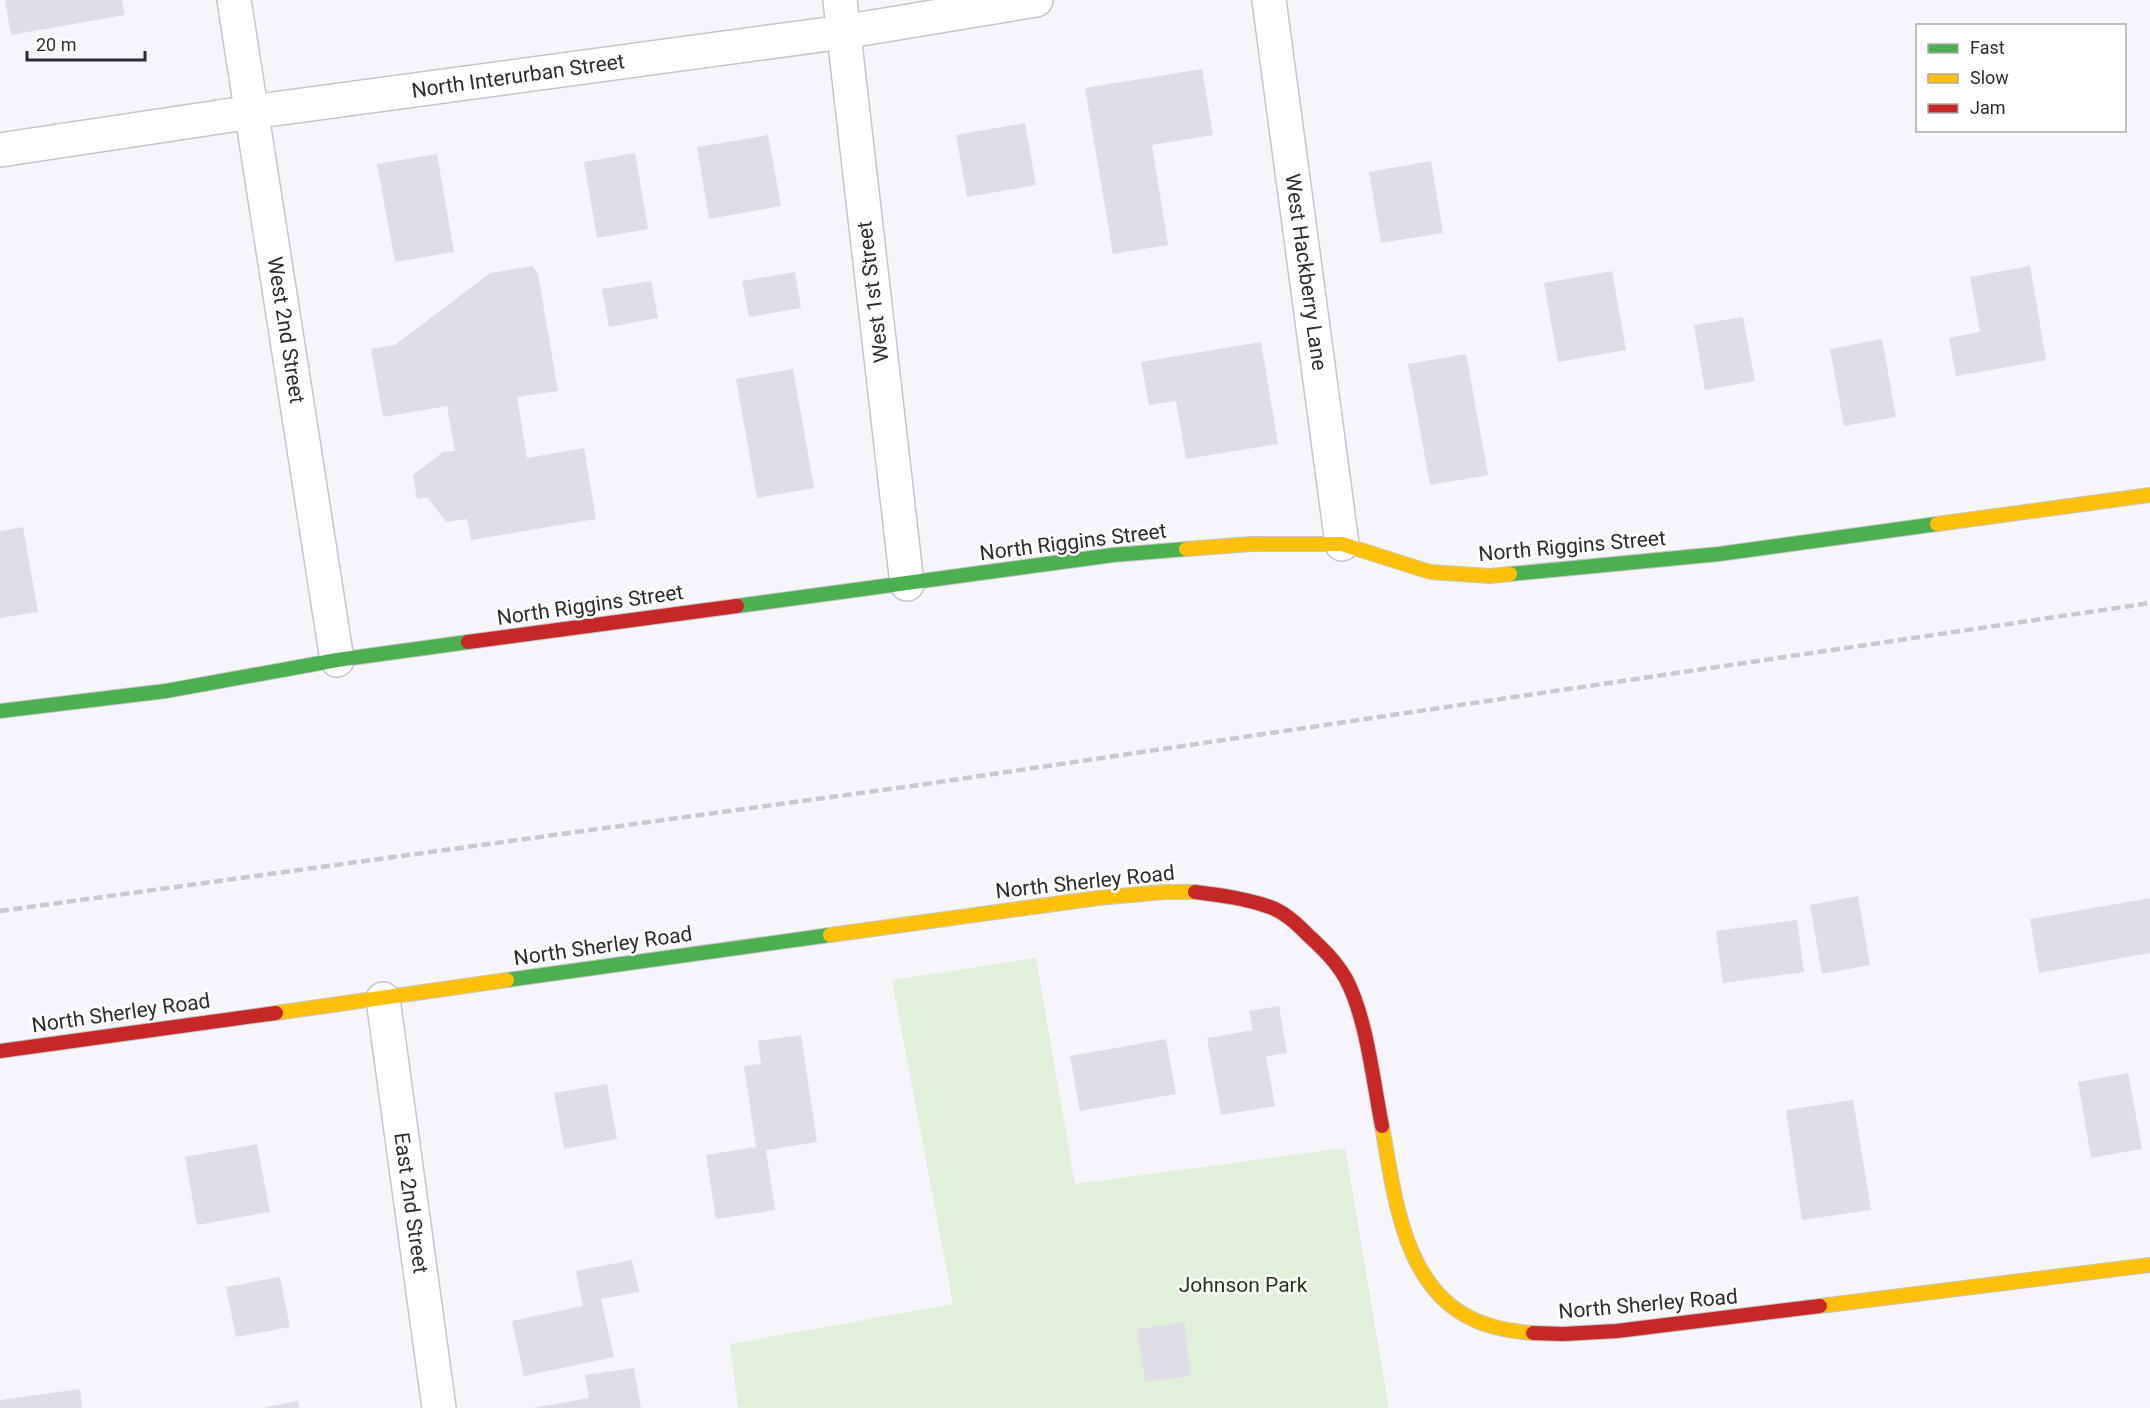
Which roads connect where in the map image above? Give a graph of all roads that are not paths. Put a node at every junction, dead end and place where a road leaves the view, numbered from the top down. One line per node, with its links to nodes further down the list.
1 (234, 0): 6 (street, West 2nd Street)
2 (840, 0): 5 (street, West 1st Street)
3 (1036, 0): 5 (street, North Interurban Street)
4 (1269, 0): 9 (street, West Hackberry Lane)
5 (843, 32): 6 (street, North Interurban Street); 10 (street, West 1st Street)
6 (252, 112): 7 (street, North Interurban Street); 11 (street, West 2nd Street)
7 (0, 150)
8 (2150, 495): 9 (main road, North Riggins Street)
9 (1342, 544): 10 (main road, North Riggins Street)
10 (907, 584): 11 (main road, North Riggins Street)
11 (338, 660): 12 (main road, North Riggins Street)
12 (0, 711)
13 (383, 999): 14 (main road, North Sherley Road); 15 (main road, North Sherley Road); 16 (street, East 2nd Street)
14 (0, 1051)
15 (2150, 1265)
16 (439, 1408)

